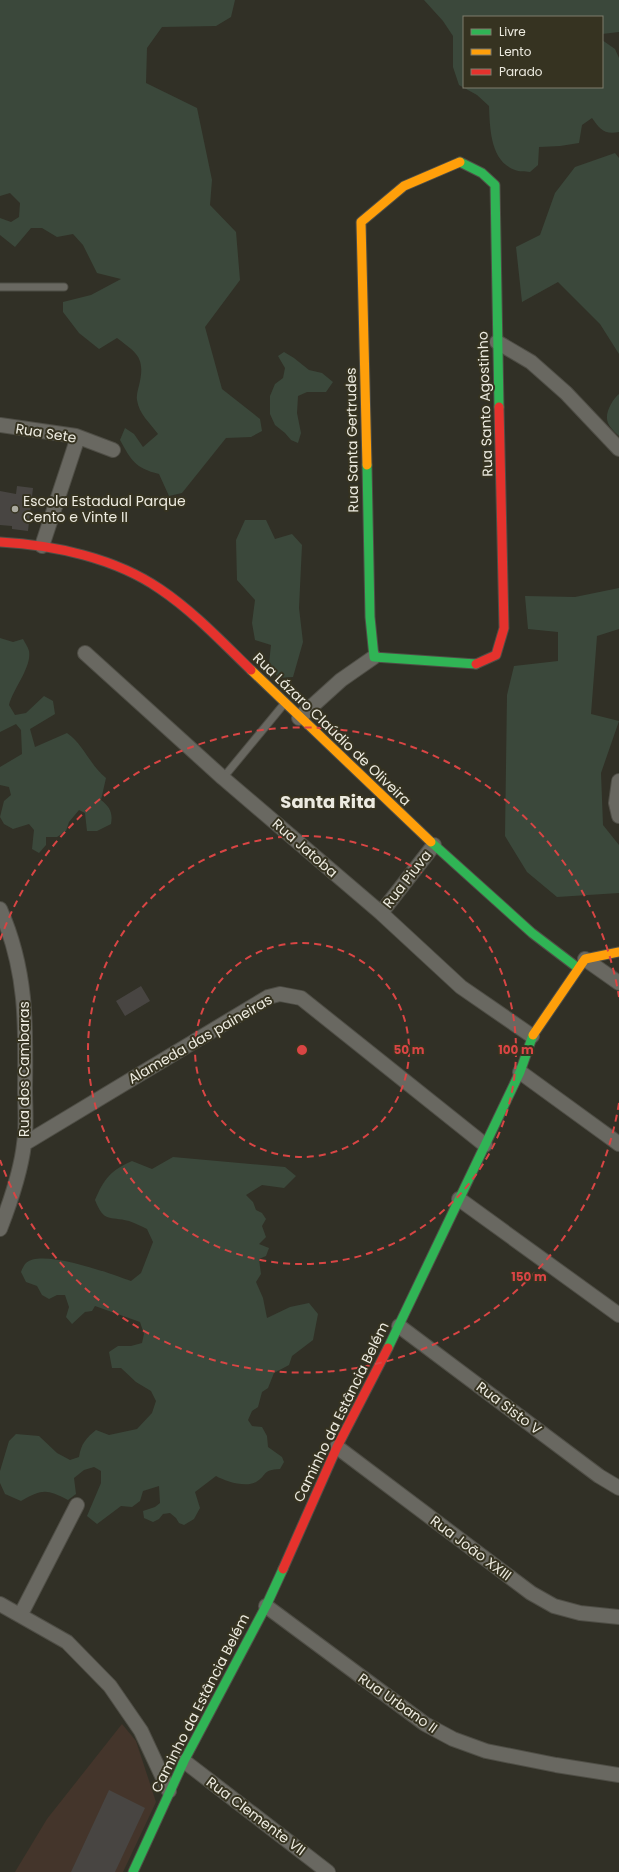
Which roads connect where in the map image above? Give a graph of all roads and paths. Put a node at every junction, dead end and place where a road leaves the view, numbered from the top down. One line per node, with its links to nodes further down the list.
1 (361, 222): 4 (street, Rua Santo Agostinho); 12 (street, Rua Santa Gertrudes)
2 (0, 287): 3 (lane)
3 (64, 287)
4 (497, 342): 7 (street); 12 (street, Rua Santo Agostinho)
5 (0, 426): 6 (street, Rua Sete)
6 (78, 437): 8 (street, Rua Sete); 10 (street)
7 (619, 448)
8 (113, 450)
9 (0, 542): 10 (street, Rua Lázaro Claúdio de Oliveira)
10 (42, 546): 13 (street, Rua Lázaro Claúdio de Oliveira)
11 (85, 652): 15 (street, Rua Jatoba)
12 (374, 657): 14 (street)
13 (284, 704): 14 (street, Rua Lázaro Claúdio de Oliveira); 15 (lane)
14 (299, 718): 18 (street, Rua Lázaro Claúdio de Oliveira)
15 (223, 778): 20 (street, Rua Jatoba)
16 (619, 781): 17 (street)
17 (619, 816)
18 (434, 845): 20 (street, Rua Piuva); 22 (street, Rua Lázaro Claúdio de Oliveira)
19 (0, 909): 26 (street, Rua dos Cambaras)
20 (381, 913): 24 (street, Rua Jatoba)
21 (619, 952): 22 (street)
22 (582, 964): 23 (street); 24 (street, Caminho da Estância Belém)
23 (619, 983)
24 (532, 1036): 25 (street, Caminho da Estância Belém)
25 (520, 1072): 27 (street); 28 (street, Caminho da Estância Belém)
26 (24, 1144): 28 (street, Alameda das paineiras); 30 (street, Rua dos Cambaras)
27 (619, 1144)
28 (485, 1145): 29 (street, Caminho da Estância Belém)
29 (459, 1199): 31 (street); 32 (street, Caminho da Estância Belém)
30 (0, 1229)
31 (619, 1315)
32 (400, 1326): 33 (street, Caminho da Estância Belém); 34 (street, Rua Sisto V)
33 (337, 1447): 37 (street, Caminho da Estância Belém); 39 (street, Rua João XXIII)
34 (619, 1488)
35 (77, 1505): 38 (street)
36 (0, 1604): 38 (street)
37 (266, 1606): 40 (street, Caminho da Estância Belém); 41 (street, Rua Urbano II)
38 (21, 1614): 42 (street)
39 (619, 1617)
40 (184, 1761): 42 (street, Caminho da Estância Belém); 44 (street, Rua Clemente VII)
41 (618, 1773)
42 (169, 1791): 43 (street, Caminho da Estância Belém)
43 (133, 1872)
44 (328, 1872)

